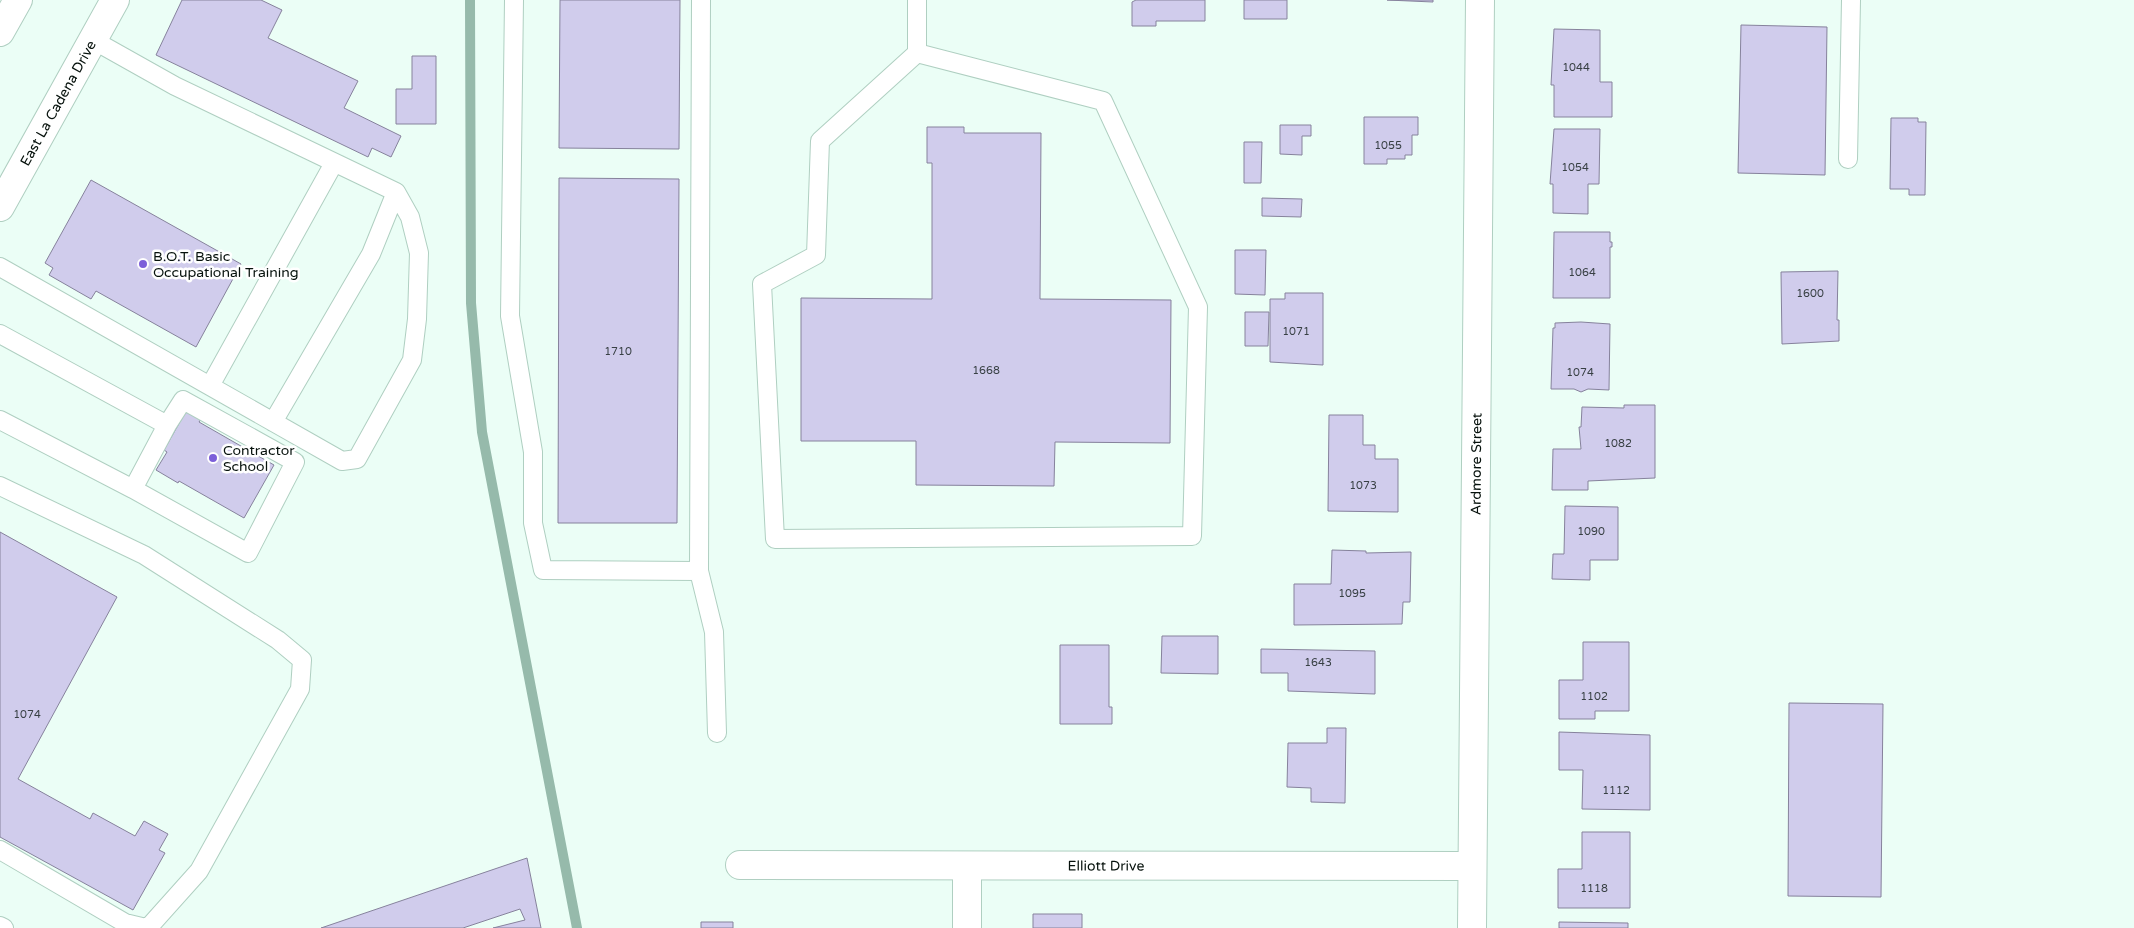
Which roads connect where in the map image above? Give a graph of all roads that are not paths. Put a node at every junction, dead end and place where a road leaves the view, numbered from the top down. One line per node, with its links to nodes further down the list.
1 (18, 0): 8 (main road)
2 (115, 0): 9 (main road, East La Cadena Drive)
3 (514, 0): 23 (lane)
4 (701, 0): 23 (lane)
5 (917, 0): 10 (lane)
6 (1480, 0): 28 (main road, Ardmore Street)
7 (1851, 0): 11 (lane)
8 (0, 32)
9 (93, 40): 12 (lane); 14 (main road, East La Cadena Drive)
10 (917, 53): 10 (lane)
11 (1848, 159)
12 (334, 163): 13 (lane); 17 (lane)
13 (396, 192): 19 (lane); 19 (lane)
14 (0, 207)
15 (0, 267): 17 (lane)
16 (0, 334): 20 (lane)
17 (210, 386): 19 (lane)
18 (0, 420): 22 (lane)
19 (273, 422)
20 (167, 425): 22 (lane); 22 (lane)
21 (0, 486): 31 (lane)
22 (133, 489)
23 (699, 571): 24 (lane)
24 (717, 733)
25 (0, 850): 31 (lane)
26 (740, 865): 27 (main road, Elliott Drive)
27 (967, 866): 28 (main road, Elliott Drive); 32 (main road)
28 (1472, 866): 33 (main road, Ardmore Street)
29 (0, 926): 30 (lane)
30 (4, 928)
31 (147, 928)
32 (967, 928)
33 (1472, 928)

